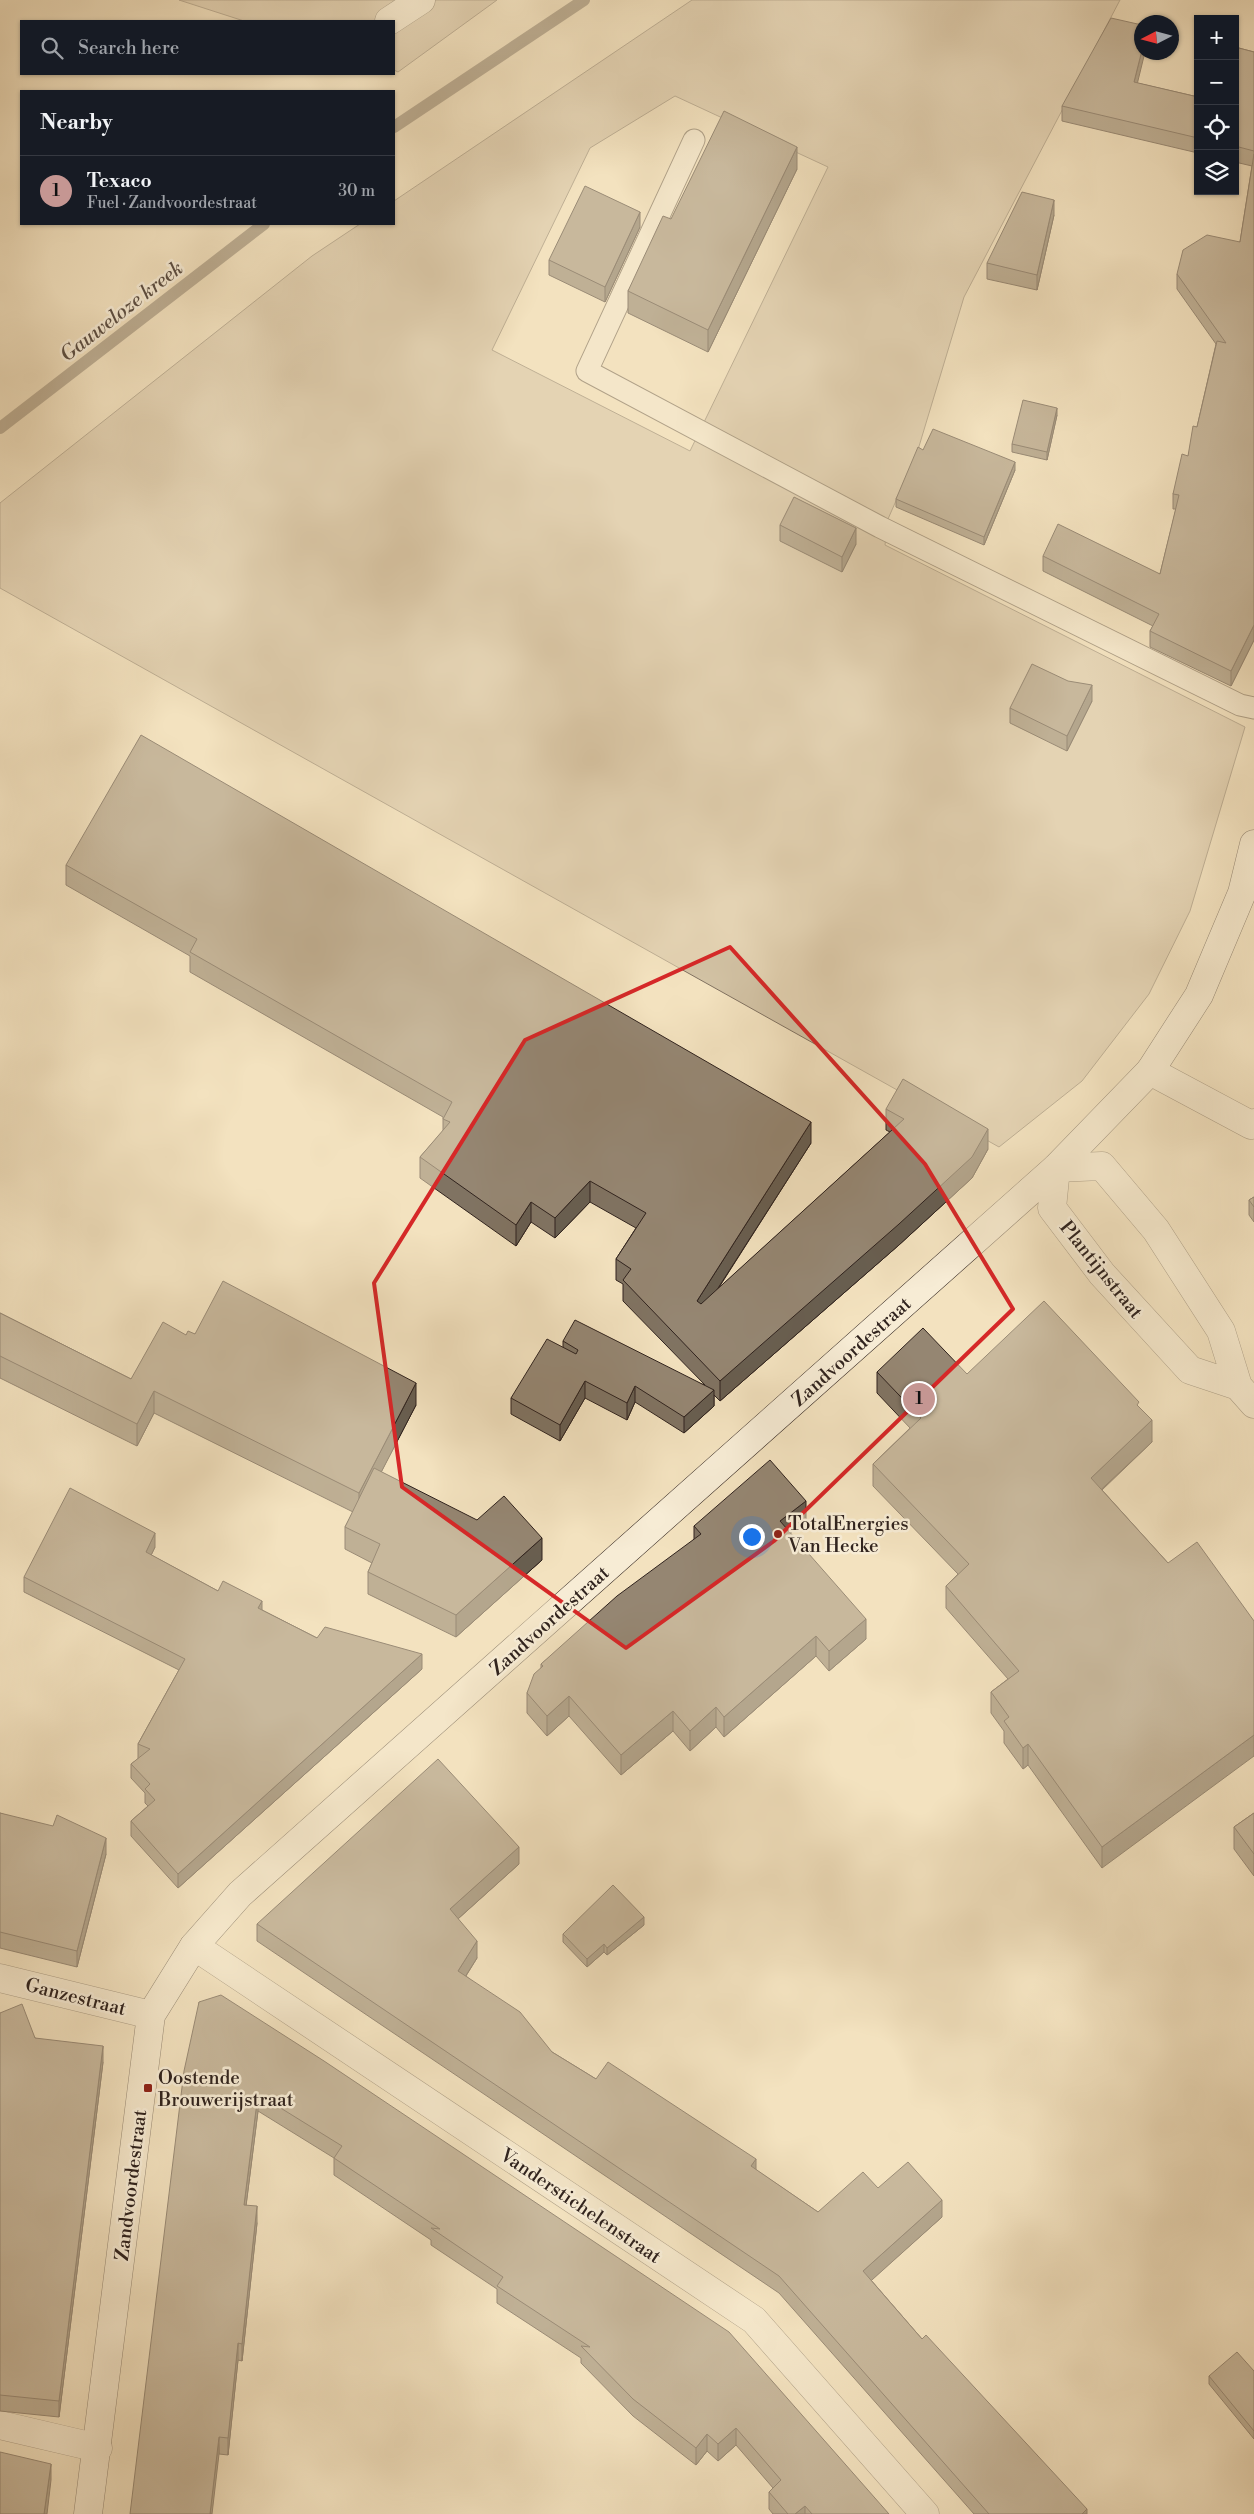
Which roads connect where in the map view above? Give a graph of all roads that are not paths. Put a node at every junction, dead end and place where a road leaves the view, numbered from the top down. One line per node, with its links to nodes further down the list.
1 (421, 0): 2 (main road)
2 (391, 20)
3 (694, 140): 4 (lane)
4 (1254, 708)
5 (1254, 844): 6 (main road, Zandvoordestraat)
6 (1150, 1071): 7 (main road); 8 (main road, Zandvoordestraat)
7 (1254, 1123)
8 (1056, 1168): 9 (main road, Plantijnstraat); 9 (main road, Plantijnstraat); 10 (main road, Zandvoordestraat)
9 (1246, 1395)
10 (194, 1946): 12 (main road, Zandvoordestraat); 16 (main road, Vanderstichelenstraat)
11 (0, 1978): 12 (main road, Ganzestraat)
12 (151, 2015): 14 (main road, Zandvoordestraat)
13 (0, 2425): 14 (main road)
14 (98, 2448): 15 (main road, Zandvoordestraat)
15 (88, 2514)
16 (925, 2514)

